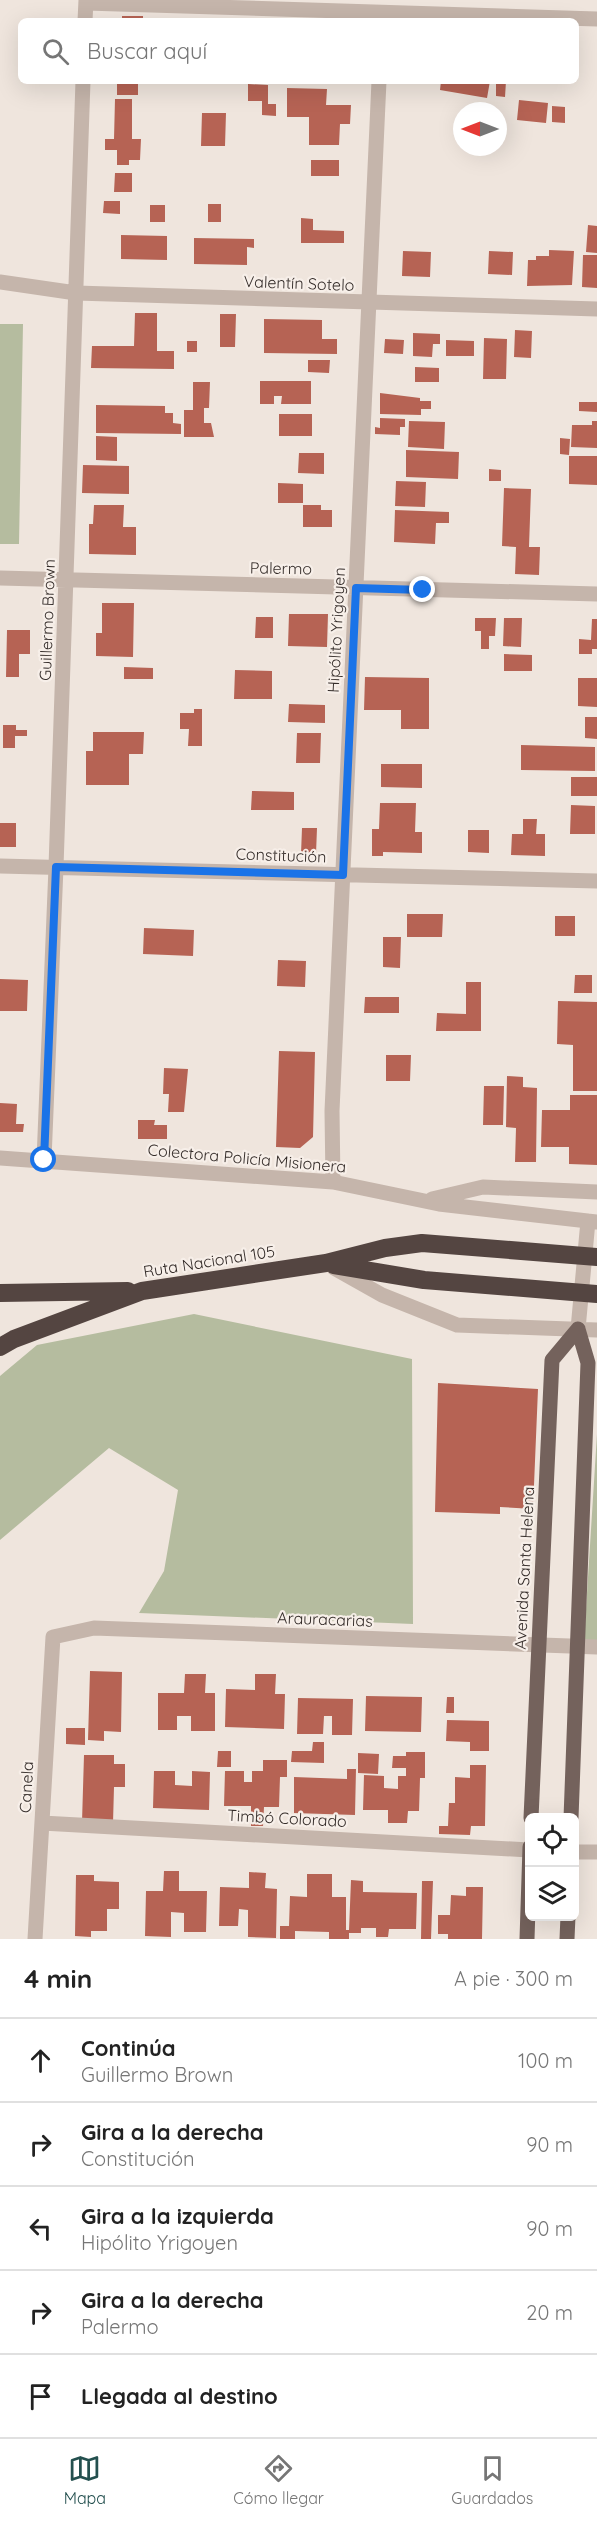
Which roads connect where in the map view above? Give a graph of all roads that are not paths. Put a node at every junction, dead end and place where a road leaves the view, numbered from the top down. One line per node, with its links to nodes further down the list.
1 (86, 1): 2 (street); 3 (street)
2 (382, 12): 4 (street)
3 (85, 18)
4 (566, 18)
5 (579, 18): 6 (street)
6 (597, 19)
7 (83, 84): 10 (street, Guillermo Brown)
8 (379, 84): 11 (street, Hipólito Yrigoyen)
9 (0, 282): 10 (street, Valentín Sotelo)
10 (76, 293): 11 (street, Valentín Sotelo); 14 (street, Guillermo Brown)
11 (369, 303): 12 (street, Valentín Sotelo); 15 (street, Hipólito Yrigoyen)
12 (597, 309)
13 (0, 578): 14 (street, Palermo)
14 (66, 580): 15 (street, Palermo); 18 (street, Guillermo Brown)
15 (356, 588): 16 (street, Palermo); 19 (street, Hipólito Yrigoyen)
16 (597, 594)
17 (0, 866): 18 (street, Constitución)
18 (56, 867): 19 (street, Constitución); 22 (street, Guillermo Brown)
19 (343, 875): 20 (street, Constitución); 23 (street, Hipólito Yrigoyen)
20 (597, 881)
21 (0, 1158): 22 (street, Colectora Policía Misionera)
22 (44, 1160): 23 (street, Colectora Policía Misionera)
23 (333, 1182): 25 (street, Colectora Policía Misionera)
24 (597, 1192): 25 (street)
25 (426, 1201): 26 (street, Colectora Policía Misionera)
26 (594, 1218): 27 (street)
27 (592, 1256): 28 (highway, Ruta Nacional 105); 31 (street)
28 (326, 1263): 29 (highway, Ruta Nacional 105); 31 (highway, Ruta Nacional 105); 32 (street)
29 (142, 1291): 30 (highway); 34 (highway, Ruta Nacional 105)
30 (0, 1293)
31 (589, 1293): 32 (street)
32 (578, 1329): 33 (street); 36 (main road, Avenida Santa Helena); 37 (main road)
33 (597, 1330)
34 (0, 1347)
35 (53, 1637): 36 (street, Arauracarias); 41 (street, Canela)
36 (538, 1646): 37 (street, Arauracarias); 39 (main road, Avenida Santa Helena)
37 (577, 1647): 38 (street, Arauracarias); 40 (main road)
38 (597, 1647)
39 (531, 1813)
40 (571, 1813)
41 (42, 1823): 42 (street, Timbó Colorado); 47 (street, Canela)
42 (525, 1849)
43 (579, 1852): 44 (street)
44 (597, 1852)
45 (529, 1867): 48 (main road)
46 (568, 1921): 49 (main road)
47 (35, 1939)
48 (527, 1939)
49 (567, 1939)

